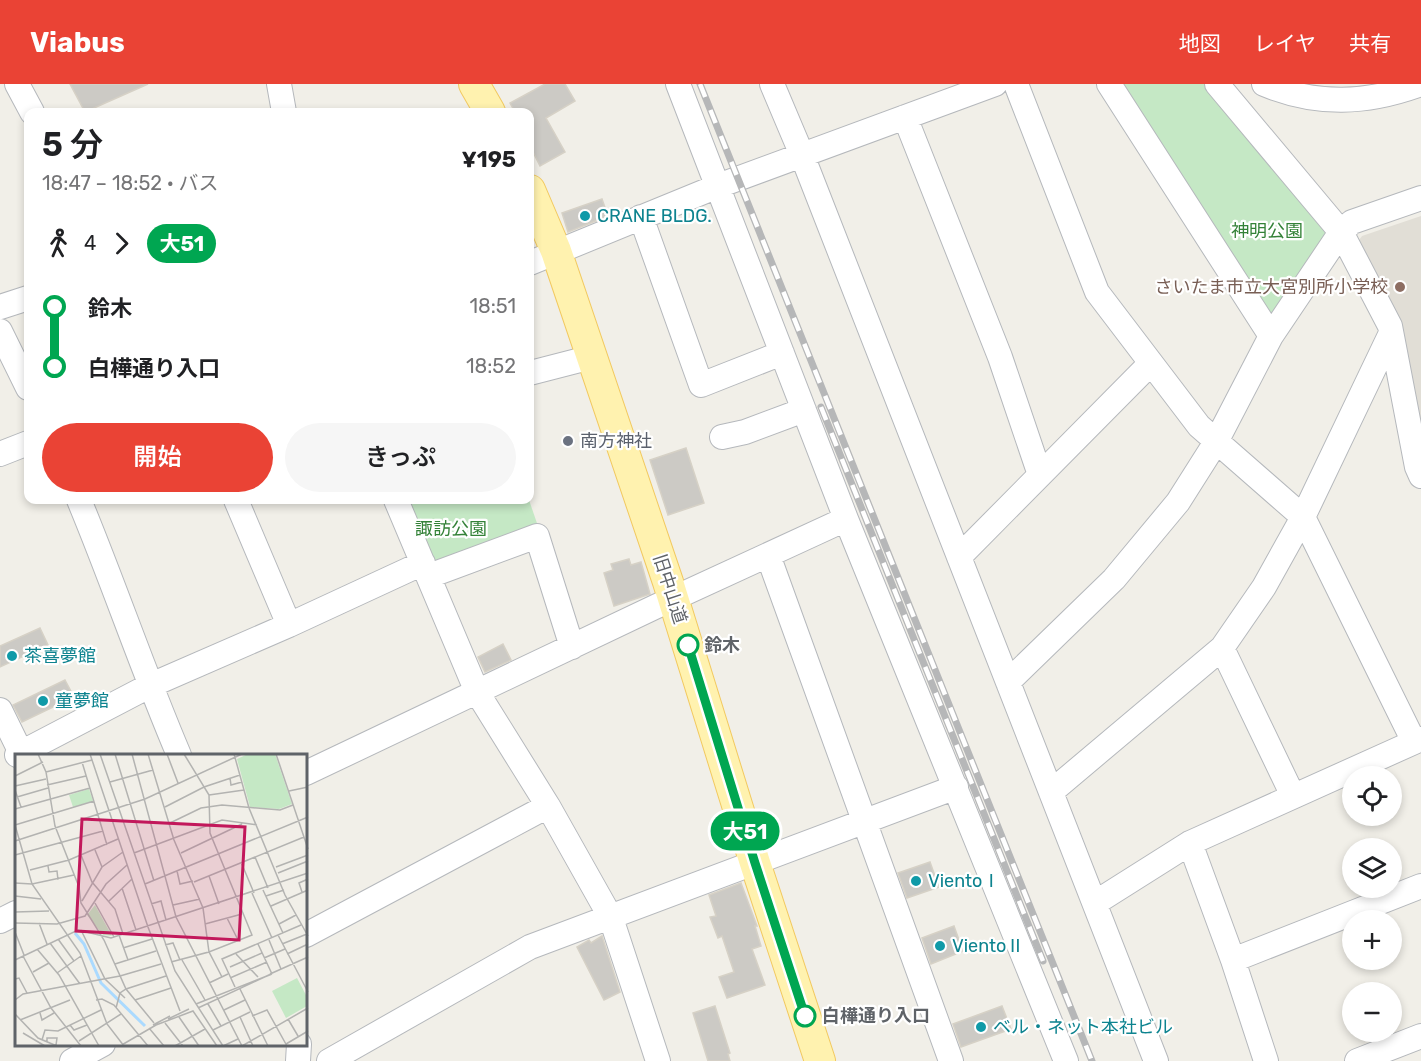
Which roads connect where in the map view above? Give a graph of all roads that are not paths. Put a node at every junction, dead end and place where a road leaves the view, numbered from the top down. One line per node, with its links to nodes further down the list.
1 (17, 84): 13 (street)
2 (279, 84): 14 (street)
3 (474, 84): 15 (main road)
4 (678, 84): 18 (street)
5 (772, 84): 17 (street)
6 (995, 84): 16 (street)
7 (1016, 84): 32 (street)
8 (1109, 84): 28 (street)
9 (1217, 84): 22 (street)
10 (1264, 84): 12 (street)
11 (1421, 84): 12 (street)
12 (1372, 91)
13 (30, 108)
14 (283, 108)
15 (488, 108)
16 (905, 117): 17 (street); 40 (street)
17 (802, 155): 18 (street); 48 (street)
18 (718, 186): 21 (street); 30 (street)
19 (1421, 198): 22 (street)
20 (534, 199): 23 (main road, 旧中山道)
21 (641, 217): 23 (street); 30 (street)
22 (1341, 231): 27 (street); 28 (street)
23 (556, 251): 24 (street); 31 (main road, 旧中山道)
24 (534, 261)
25 (24, 299): 26 (street)
26 (0, 307)
27 (1391, 333): 41 (street); 45 (street)
28 (1271, 336): 37 (street)
29 (2, 343): 34 (street)
30 (782, 353): 35 (street)
31 (592, 357): 33 (street); 50 (main road, 旧中山道)
32 (1151, 363): 37 (street); 40 (street)
33 (534, 372)
34 (24, 381)
35 (804, 410): 36 (street); 46 (street)
36 (722, 437)
37 (1216, 442): 45 (street); 54 (street)
38 (24, 445): 39 (street)
39 (0, 454)
40 (1040, 475): 48 (street)
41 (1421, 476)
42 (82, 504): 55 (street)
43 (238, 504): 51 (street)
44 (398, 504): 49 (street)
45 (1303, 517): 53 (street); 58 (street)
46 (846, 519): 47 (street); 63 (street)
47 (768, 555): 50 (street); 67 (street)
48 (959, 557): 54 (street)
49 (426, 569): 51 (street); 52 (street); 56 (street)
50 (674, 598): 52 (street); 69 (main road, 旧中山道)
51 (289, 625): 55 (street)
52 (572, 647): 56 (street)
53 (1222, 648): 64 (street); 65 (street)
54 (1008, 682): 64 (street)
55 (149, 686): 59 (street); 60 (street)
56 (477, 692): 62 (street); 66 (street)
57 (0, 710): 61 (street)
58 (1418, 741): 65 (street)
59 (20, 754)
60 (179, 754)
61 (14, 757)
62 (308, 772)
63 (956, 787): 67 (street); 86 (street)
64 (1051, 792): 71 (street)
65 (1293, 796): 68 (street)
66 (548, 806): 73 (street); 75 (street)
67 (864, 822): 69 (street); 85 (street)
68 (1190, 843): 71 (street); 76 (street)
69 (755, 863): 73 (street); 84 (main road, 旧中山道)
70 (1421, 886): 76 (street)
71 (1095, 903): 87 (street)
72 (15, 914): 74 (street)
73 (611, 918): 82 (street); 83 (street)
74 (0, 921)
75 (308, 934)
76 (1233, 960): 88 (street)
77 (1421, 1035): 89 (street)
78 (99, 1046): 80 (street)
79 (299, 1046): 81 (street)
80 (72, 1061)
81 (298, 1061)
82 (329, 1061)
83 (657, 1061)
84 (820, 1061)
85 (951, 1061)
86 (1066, 1061)
87 (1156, 1061)
88 (1266, 1061)
89 (1357, 1061)

